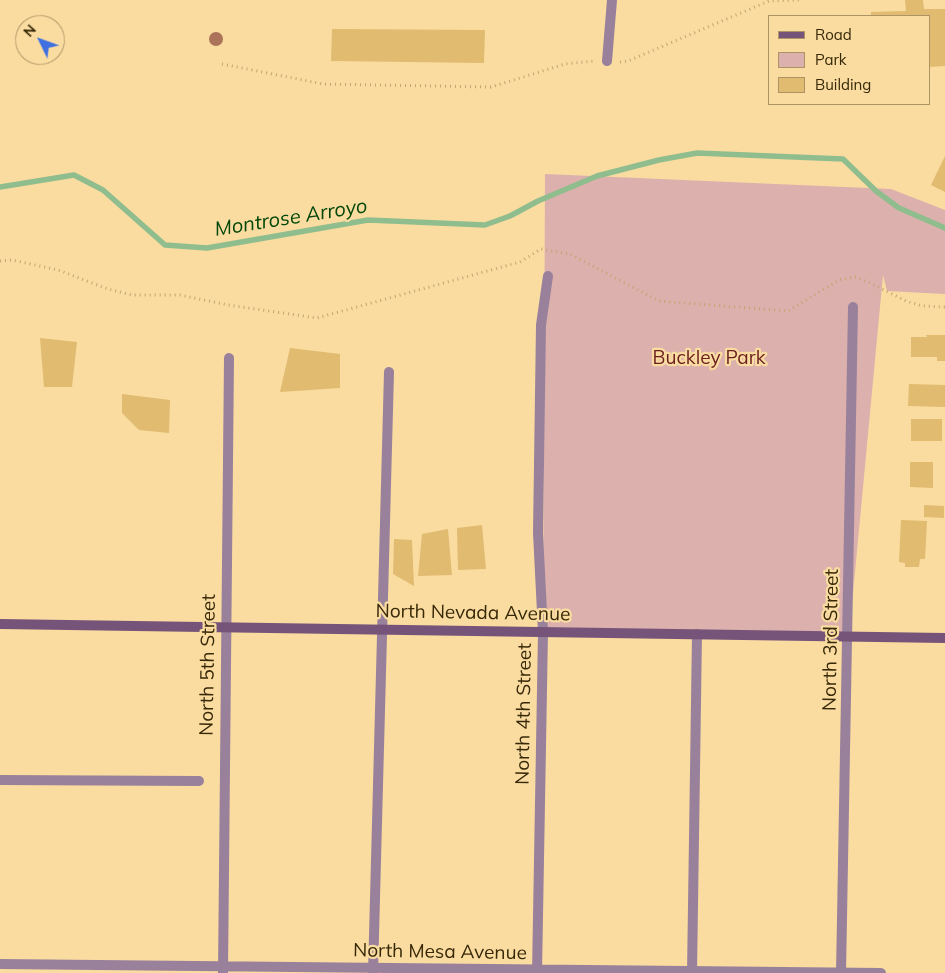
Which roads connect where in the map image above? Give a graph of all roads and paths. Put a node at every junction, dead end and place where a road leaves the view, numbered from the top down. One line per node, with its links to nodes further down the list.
1 (612, 0): 3 (street)
2 (802, 0): 3 (path)
3 (607, 61): 4 (path)
4 (222, 64)
5 (0, 260): 8 (path)
6 (548, 276): 14 (street, North 4th Street)
7 (853, 307): 16 (street, North 3rd Street)
8 (945, 307)
9 (229, 358): 12 (street, North 5th Street)
10 (389, 372): 13 (street)
11 (0, 624): 12 (street, North Nevada Avenue)
12 (225, 627): 13 (street, North Nevada Avenue); 21 (street, North 5th Street)
13 (382, 630): 14 (street, North Nevada Avenue); 22 (street)
14 (543, 632): 15 (street, North Nevada Avenue); 23 (street, North 4th Street)
15 (697, 634): 16 (street, North Nevada Avenue); 25 (street)
16 (849, 636): 17 (street, North Nevada Avenue); 24 (street, North 3rd Street)
17 (945, 638)
18 (0, 780): 19 (street)
19 (199, 781)
20 (0, 964): 21 (street, North Mesa Avenue)
21 (223, 970): 22 (street, North Mesa Avenue)
22 (374, 971): 23 (street, North Mesa Avenue)
23 (537, 972): 25 (street, North Mesa Avenue)
24 (841, 972): 25 (street, North Mesa Avenue); 26 (street, North Mesa Avenue)
25 (692, 973)
26 (880, 973)

